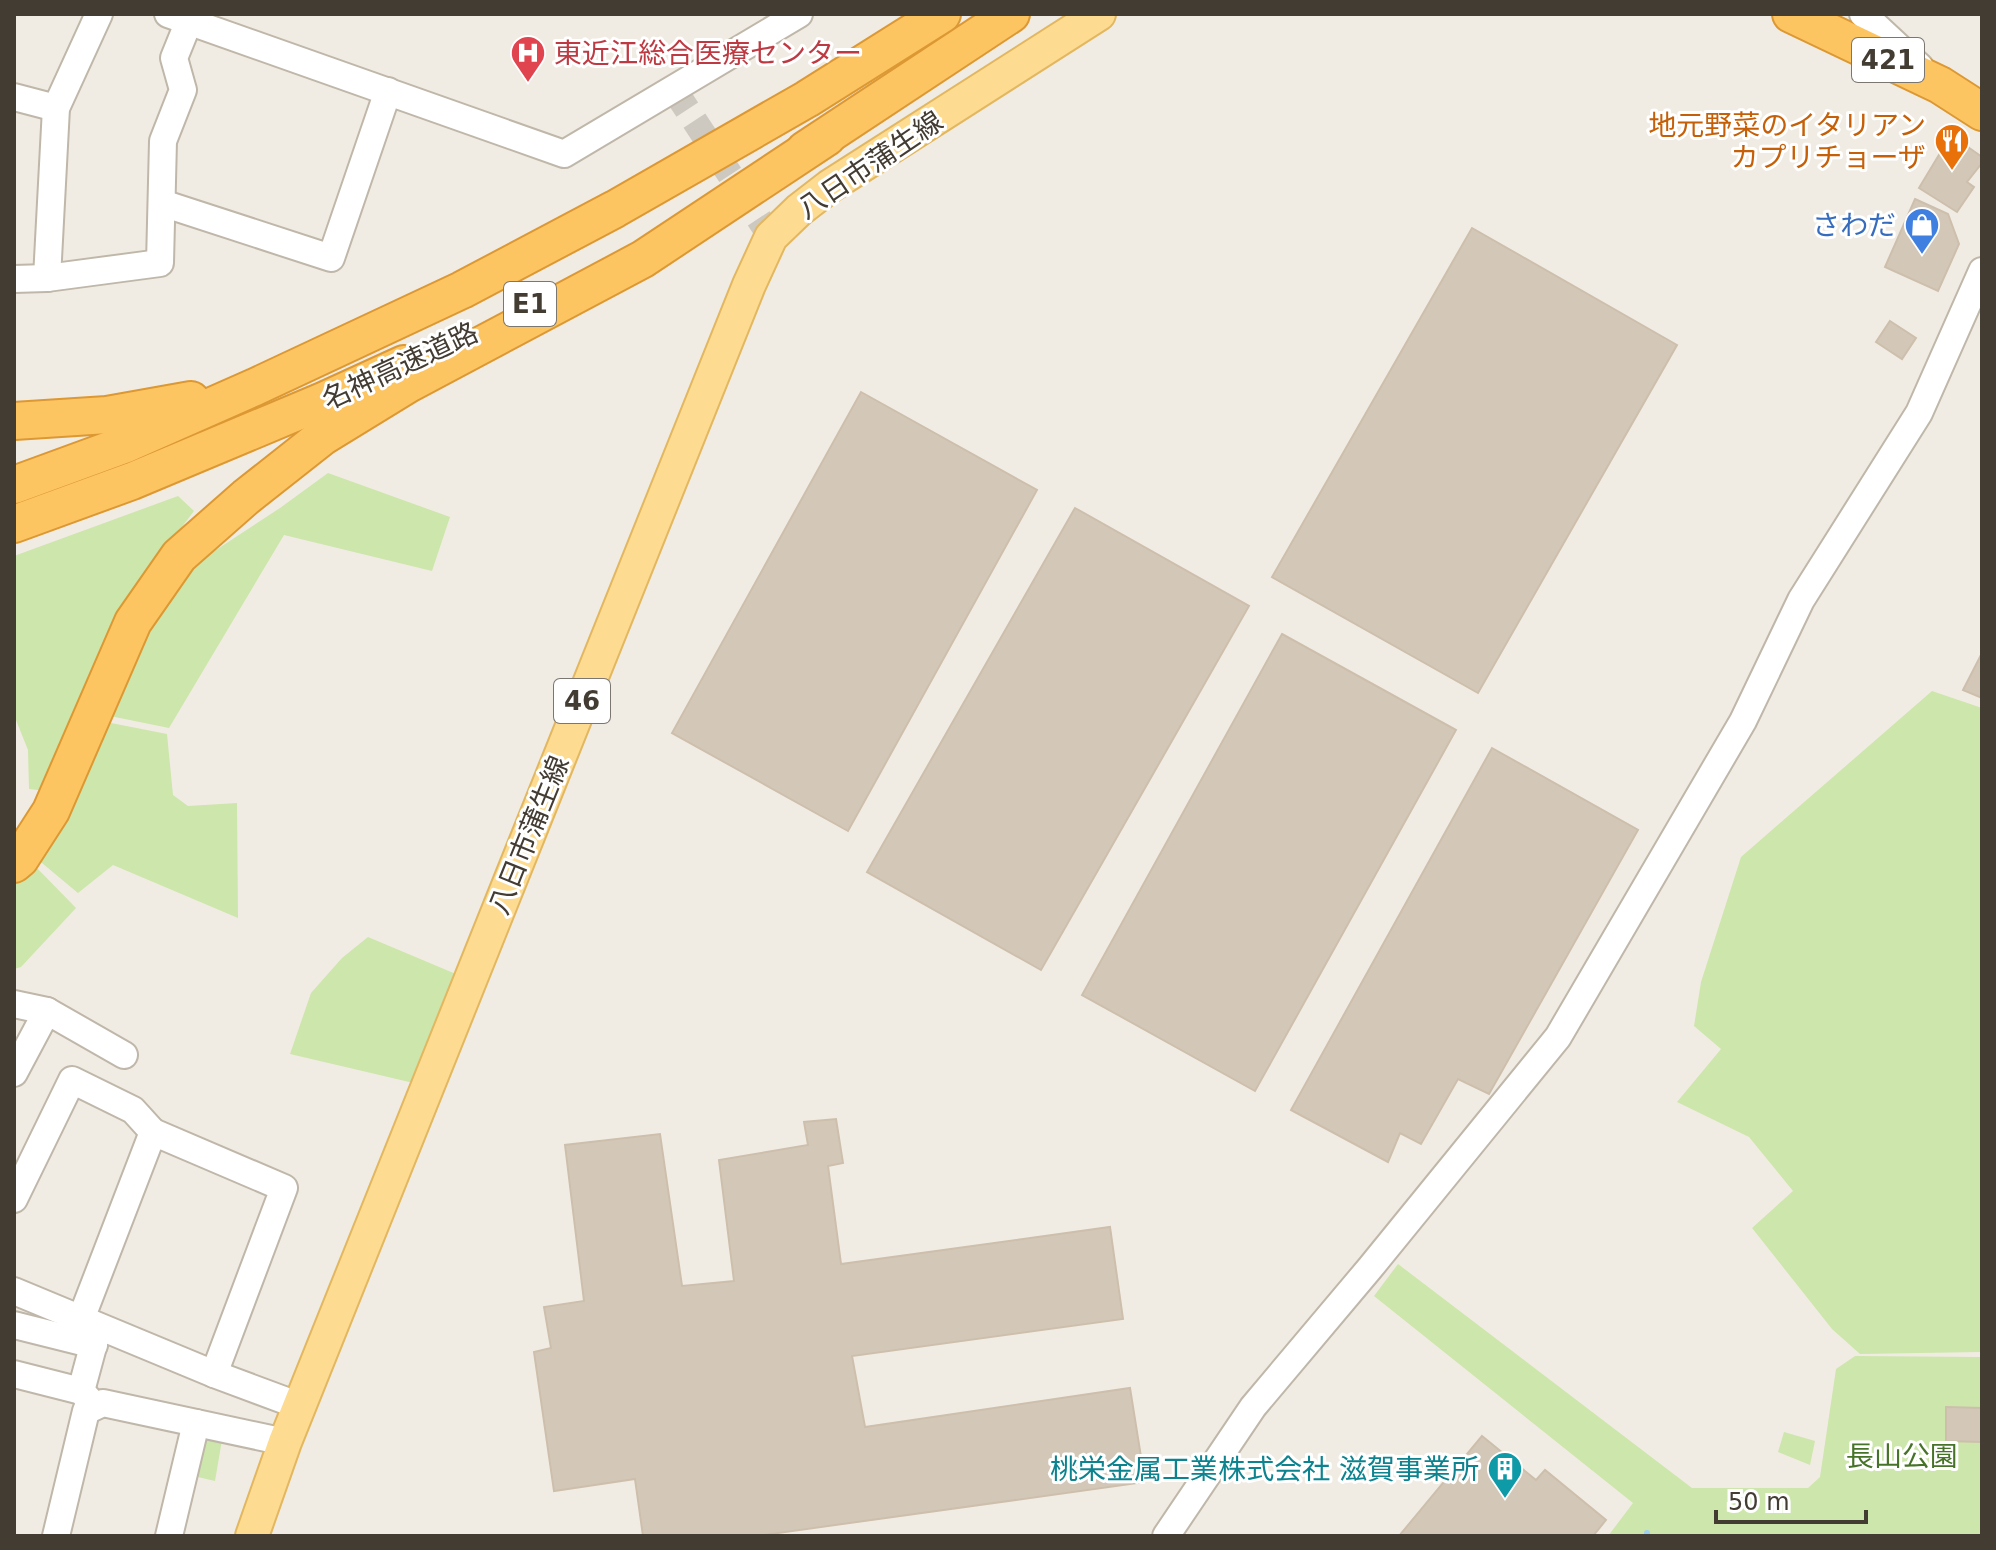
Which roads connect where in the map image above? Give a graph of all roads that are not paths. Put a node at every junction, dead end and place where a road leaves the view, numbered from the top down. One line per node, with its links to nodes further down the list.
1 (99, 14): 12 (street)
2 (799, 14): 10 (street)
3 (942, 14): 19 (highway, 名神高速道路 / E1)
4 (1011, 14): 14 (highway, 名神高速道路 / E1)
5 (1099, 14): 36 (main road, 八日市蒲生線 / 46)
6 (1791, 14): 9 (highway, 421)
7 (1863, 14): 9 (street)
8 (178, 18): 10 (street); 15 (street)
9 (1940, 85): 13 (highway, 421)
10 (388, 91): 15 (street)
11 (14, 97): 12 (street)
12 (56, 108): 17 (street)
13 (1982, 112)
14 (827, 137): 22 (highway, 名神高速道路 / E1); 23 (highway)
15 (162, 203): 17 (street)
16 (1982, 271): 42 (street)
17 (47, 278): 18 (street)
18 (14, 279)
19 (255, 387): 20 (highway); 21 (highway, 名神高速道路 / E1)
20 (14, 421)
21 (14, 485)
22 (14, 524)
23 (14, 864)
24 (14, 1004): 25 (street)
25 (47, 1011): 26 (street); 27 (street)
26 (124, 1055)
27 (14, 1073)
28 (153, 1132): 29 (street); 32 (street); 34 (street)
29 (14, 1199)
30 (14, 1292): 32 (street)
31 (14, 1325): 32 (street)
32 (91, 1330): 34 (street); 35 (street)
33 (14, 1374): 35 (street)
34 (214, 1374): 36 (street)
35 (88, 1398): 37 (street); 39 (street)
36 (300, 1406): 38 (main road, 八日市蒲生線 / 46)
37 (196, 1423): 38 (street); 40 (street)
38 (285, 1442): 41 (main road, 八日市蒲生線 / 46)
39 (56, 1536)
40 (169, 1536)
41 (252, 1536)
42 (1166, 1536)

